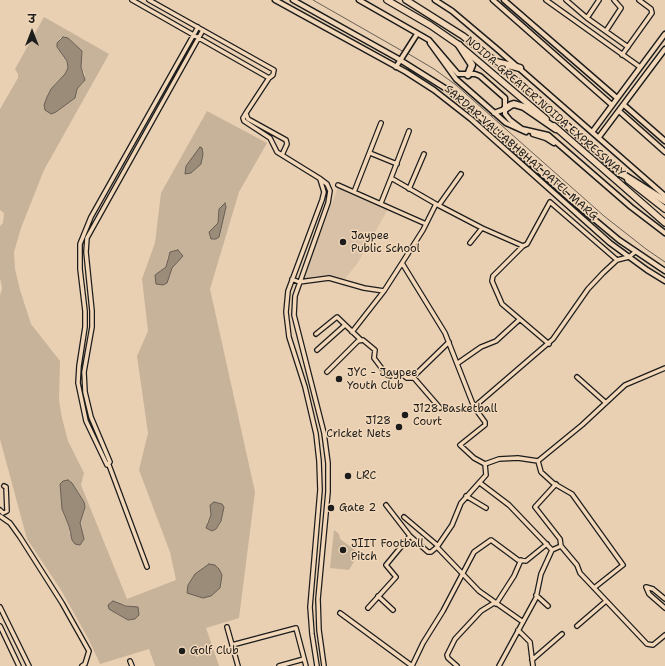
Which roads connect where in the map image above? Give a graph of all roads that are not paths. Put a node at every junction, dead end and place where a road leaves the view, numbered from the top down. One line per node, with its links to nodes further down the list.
1 (132, 0): 26 (street)
2 (149, 0): 19 (street)
3 (275, 0): 35 (street, SARDAR VALLABHBHAI PATEL MARG)
4 (293, 0): 33 (street, SARDAR VALLABHBHAI PATEL MARG)
5 (359, 0): 23 (street)
6 (388, 0): 29 (highway, NOIDA-GREATER NOIDA EXPRESSWAY)
7 (406, 0): 34 (highway, NOIDA-GREATER NOIDA EXPRESSWAY)
8 (435, 0): 37 (street)
9 (492, 0): 43 (street)
10 (504, 0): 41 (street)
11 (546, 0): 20 (street)
12 (566, 0): 16 (street)
13 (599, 0): 16 (street)
14 (614, 0): 22 (street)
15 (639, 0): 30 (street)
16 (587, 18): 17 (street)
17 (592, 22): 18 (street); 20 (street)
18 (599, 26): 22 (street); 24 (street)
19 (198, 27): 21 (street); 26 (street)
20 (587, 29): 24 (street)
21 (204, 30): 27 (street); 39 (street)
22 (606, 31): 30 (street)
23 (417, 34): 28 (street); 33 (street)
24 (593, 34): 32 (street)
25 (665, 34): 36 (street)
26 (193, 35): 27 (street); 68 (street)
27 (199, 38): 39 (street); 71 (street)
28 (429, 40): 38 (street); 40 (street)
29 (460, 45): 38 (highway); 49 (highway, NOIDA-GREATER NOIDA EXPRESSWAY)
30 (628, 47): 32 (street)
31 (665, 49): 42 (street)
32 (622, 55): 36 (street)
33 (402, 59): 35 (street); 80 (street, SARDAR VALLABHBHAI PATEL MARG)
34 (496, 62): 37 (highway); 60 (highway, NOIDA-GREATER NOIDA EXPRESSWAY)
35 (396, 67): 81 (street, SARDAR VALLABHBHAI PATEL MARG)
36 (640, 67): 41 (street)
37 (520, 68): 51 (street)
38 (468, 75): 40 (street); 44 (street)
39 (269, 78): 46 (street)
40 (465, 86): 47 (street)
41 (617, 98): 43 (street)
42 (624, 104): 45 (street); 53 (street)
43 (612, 105): 51 (street)
44 (505, 109): 47 (street); 49 (highway); 54 (street)
45 (619, 111): 52 (street); 55 (street)
46 (246, 113): 58 (street); 58 (street)
47 (494, 113): 54 (street)
48 (381, 123): 56 (street)
49 (556, 129): 74 (highway, NOIDA-GREATER NOIDA EXPRESSWAY)
50 (409, 131): 59 (street)
51 (593, 132): 52 (street)
52 (599, 137): 67 (street)
53 (665, 141)
54 (562, 149): 77 (street)
55 (665, 152)
56 (370, 153): 59 (street); 66 (street)
57 (424, 154): 65 (street)
58 (282, 155): 63 (street)
59 (396, 164): 62 (street)
60 (620, 172): 69 (highway); 73 (highway, NOIDA-GREATER NOIDA EXPRESSWAY)
61 (461, 174): 72 (street)
62 (391, 178): 65 (street); 70 (street)
63 (320, 179): 85 (street); 87 (street)
64 (338, 185): 66 (street)
65 (409, 189): 72 (street)
66 (354, 192): 70 (street)
67 (665, 196)
68 (100, 201): 71 (street); 109 (street)
69 (665, 201)
70 (381, 203): 75 (street)
71 (106, 205): 109 (street)
72 (438, 205): 75 (street); 76 (street)
73 (665, 209)
74 (665, 223)
75 (426, 224): 83 (street)
76 (482, 228): 78 (street); 79 (street)
77 (665, 233)
78 (470, 243)
79 (523, 246): 82 (street); 89 (street)
80 (635, 252): 81 (street); 84 (street, SARDAR VALLABHBHAI PATEL MARG)
81 (629, 257): 82 (street); 86 (street, SARDAR VALLABHBHAI PATEL MARG)
82 (617, 260): 95 (street)
83 (402, 263): 88 (street); 94 (street)
84 (665, 271)
85 (292, 279): 87 (street); 98 (street)
86 (665, 281)
87 (299, 282): 88 (street); 96 (street)
88 (384, 291): 91 (street)
89 (519, 320): 95 (street); 99 (street)
90 (345, 325): 91 (street); 92 (street); 97 (street)
91 (352, 332): 93 (street)
92 (316, 334)
93 (361, 340): 101 (street); 102 (street)
94 (449, 342): 99 (street); 102 (street)
95 (549, 344): 105 (street)
96 (302, 350): 98 (street); 127 (street)
97 (317, 350)
98 (294, 352): 126 (street)
99 (458, 364): 105 (street)
100 (665, 368): 104 (street)
101 (327, 372)
102 (413, 377): 106 (street)
103 (577, 377): 104 (street)
104 (605, 402): 107 (street)
105 (474, 407): 108 (street)
106 (440, 408)
107 (538, 461): 108 (street); 111 (street)
108 (485, 464): 110 (street)
109 (109, 465): 125 (street)
110 (480, 483): 113 (street); 120 (street)
111 (556, 484): 122 (street); 129 (street)
112 (4, 486): 116 (street)
113 (466, 496): 115 (street); 121 (street)
114 (386, 505): 119 (street)
115 (486, 508)
116 (0, 510)
117 (0, 516): 154 (street)
118 (404, 517): 121 (street)
119 (410, 536): 121 (street); 131 (street)
120 (547, 544): 123 (street); 124 (street)
121 (437, 546): 128 (street)
122 (561, 546): 123 (street); 129 (street)
123 (552, 550): 130 (street)
124 (521, 560): 128 (street); 134 (street)
125 (147, 567)
126 (313, 567): 127 (street); 159 (street)
127 (321, 567): 160 (street)
128 (463, 575): 134 (street); 140 (street)
129 (594, 588): 133 (street)
130 (536, 595): 135 (street); 141 (street)
131 (378, 596): 137 (street); 139 (street)
132 (665, 599): 138 (street)
133 (606, 601): 143 (street); 147 (street)
134 (495, 603): 141 (street); 161 (street)
135 (548, 606)
136 (0, 607): 153 (street)
137 (368, 608)
138 (665, 608)
139 (393, 610)
140 (340, 613)
141 (523, 622): 145 (street)
142 (0, 626): 152 (street)
143 (577, 626)
144 (227, 627): 148 (street)
145 (518, 630): 150 (street); 162 (street)
146 (562, 634): 150 (street)
147 (665, 635)
148 (232, 645): 149 (street); 156 (street)
149 (304, 659): 157 (street); 158 (street)
150 (532, 660): 163 (street)
151 (130, 661): 155 (street)
152 (19, 666)
153 (29, 666)
154 (82, 666)
155 (132, 666)
156 (238, 666)
157 (279, 666)
158 (306, 666)
159 (317, 666)
160 (324, 666)
161 (457, 666)
162 (500, 666)
163 (533, 666)

